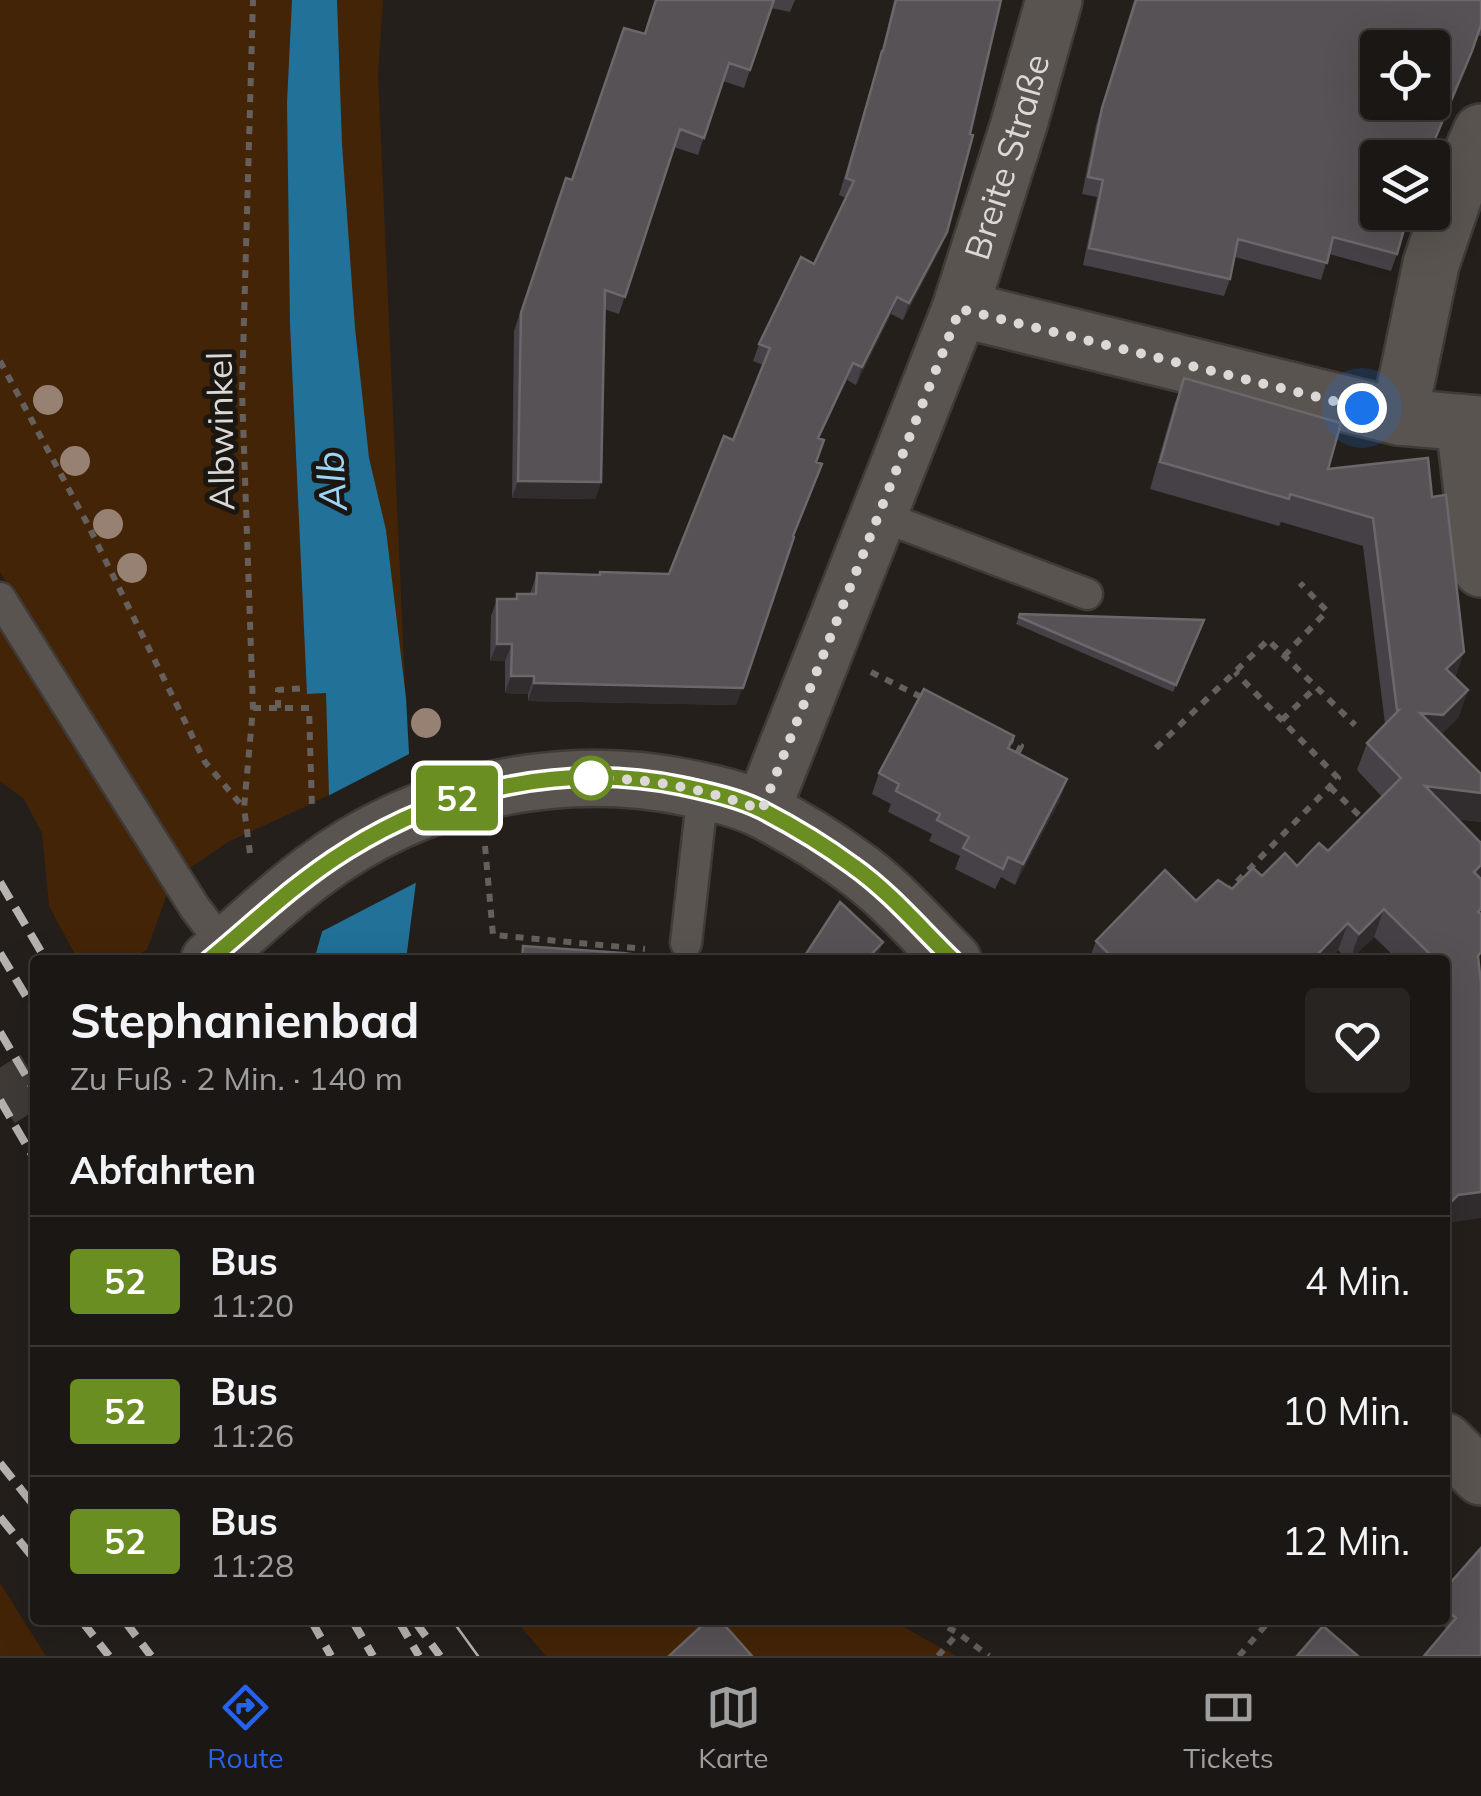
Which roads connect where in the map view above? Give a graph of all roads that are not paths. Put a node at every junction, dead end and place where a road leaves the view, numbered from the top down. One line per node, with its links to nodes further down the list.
1 (1054, 0): 3 (street, Breite Straße)
2 (1481, 132): 4 (street)
3 (960, 309): 4 (street); 6 (street, Breite Straße)
4 (1399, 417): 5 (street)
5 (1472, 424): 7 (street)
6 (878, 515): 8 (lane); 11 (street, Breite Straße)
7 (1481, 569)
8 (1087, 594)
9 (0, 598): 13 (lane)
10 (703, 790): 11 (street); 12 (lane); 13 (street)
11 (762, 810): 14 (street)
12 (686, 942)
13 (217, 954)
14 (948, 955)
15 (1450, 1445): 16 (street)
16 (1481, 1477)

